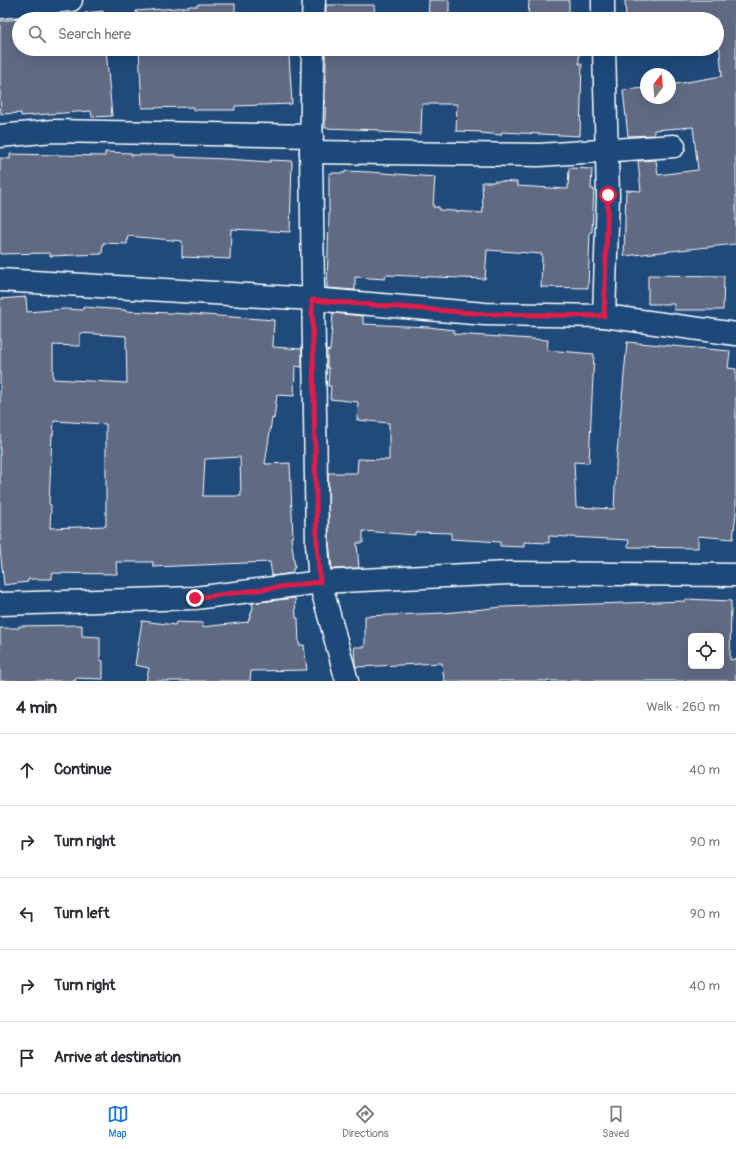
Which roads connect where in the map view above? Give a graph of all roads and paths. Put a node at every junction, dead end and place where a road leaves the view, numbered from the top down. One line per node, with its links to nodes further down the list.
1 (71, 0): 4 (street)
2 (314, 0): 5 (street)
3 (603, 0): 6 (street)
4 (0, 7)
5 (313, 12)
6 (603, 12)
7 (313, 56): 10 (street)
8 (604, 56): 12 (street)
9 (0, 136): 10 (street)
10 (311, 144): 12 (street); 14 (street)
11 (674, 146): 12 (street)
12 (608, 150): 15 (street)
13 (0, 280): 14 (street)
14 (312, 300): 15 (street); 18 (street)
15 (604, 316): 16 (street)
16 (736, 334)
17 (736, 576): 18 (street)
18 (320, 582): 19 (street); 20 (street)
19 (0, 604)
20 (348, 681)

